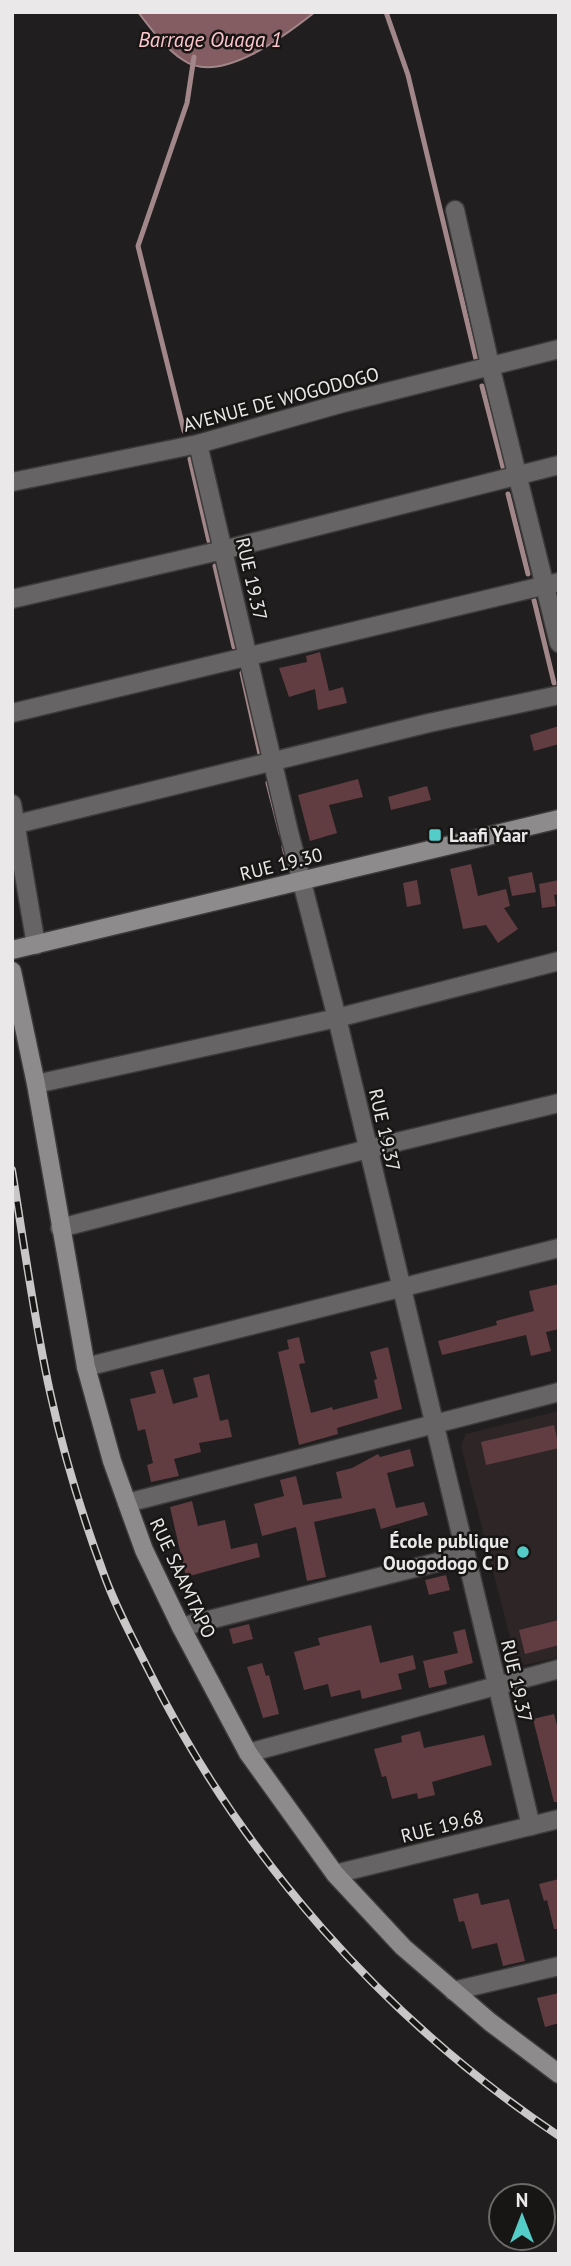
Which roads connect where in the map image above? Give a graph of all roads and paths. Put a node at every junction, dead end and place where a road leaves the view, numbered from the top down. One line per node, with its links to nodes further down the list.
1 (455, 211): 3 (street)
2 (559, 349): 3 (street, AVENUE DE WOGODOGO)
3 (490, 365): 4 (street, AVENUE DE WOGODOGO); 6 (street)
4 (198, 444): 7 (street, AVENUE DE WOGODOGO); 8 (street, RUE 19.37)
5 (559, 465): 6 (street)
6 (517, 475): 8 (street); 9 (street)
7 (12, 482)
8 (223, 550): 10 (street); 12 (street, RUE 19.37)
9 (551, 584): 11 (street); 12 (street)
10 (12, 599)
11 (559, 643)
12 (249, 657): 14 (street); 15 (street, RUE 19.37)
13 (559, 695): 15 (street)
14 (12, 713)
15 (275, 763): 18 (street); 19 (street, RUE 19.37)
16 (12, 804): 18 (street)
17 (559, 819): 19 (main road, RUE 19.30)
18 (17, 824): 20 (street)
19 (303, 880): 20 (main road, RUE 19.30); 24 (street, RUE 19.37)
20 (36, 945): 21 (main road, RUE 19.30)
21 (12, 950)
22 (559, 961): 24 (street)
23 (12, 971): 25 (main road, RUE SAAMTAPO)
24 (337, 1018): 25 (street); 27 (street, RUE 19.37)
25 (36, 1084): 28 (main road, RUE SAAMTAPO)
26 (559, 1103): 27 (street)
27 (368, 1149): 28 (street); 30 (street, RUE 19.37)
28 (60, 1228): 31 (main road, RUE SAAMTAPO)
29 (559, 1248): 30 (street)
30 (401, 1287): 31 (street); 33 (street, RUE 19.37)
31 (86, 1367): 34 (main road, RUE SAAMTAPO)
32 (559, 1392): 33 (street)
33 (434, 1423): 34 (street); 35 (street, RUE 19.37)
34 (127, 1503): 36 (main road, RUE SAAMTAPO)
35 (466, 1555): 36 (street); 38 (street, RUE 19.37)
36 (181, 1627): 39 (main road, RUE SAAMTAPO)
37 (559, 1669): 38 (street)
38 (496, 1685): 39 (street); 41 (street, RUE 19.37)
39 (248, 1753): 42 (main road, RUE SAAMTAPO)
40 (559, 1819): 41 (street, RUE 19.68)
41 (531, 1826): 42 (street, RUE 19.68)
42 (335, 1874): 44 (main road, RUE SAAMTAPO)
43 (559, 1966): 44 (street)
44 (453, 1991): 45 (main road, RUE SAAMTAPO)
45 (559, 2074)

